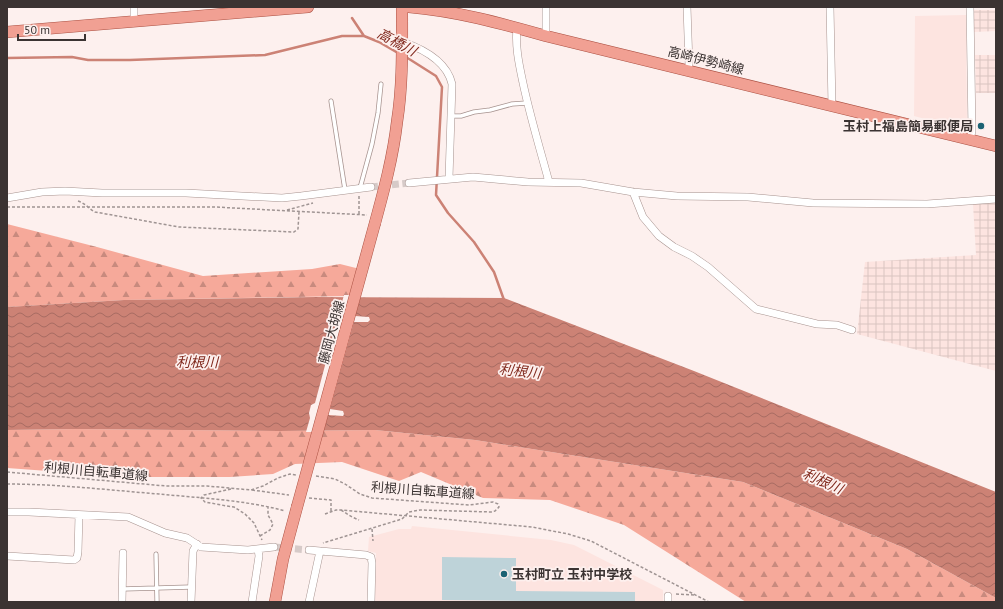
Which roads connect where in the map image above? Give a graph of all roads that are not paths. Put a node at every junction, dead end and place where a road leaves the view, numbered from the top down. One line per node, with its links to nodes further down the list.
1 (134, 7): 10 (street)
2 (308, 7): 9 (main road)
3 (402, 7): 14 (main road)
4 (409, 7): 11 (main road, 高崎伊勢崎線)
5 (546, 7): 13 (street)
6 (687, 7): 15 (street)
7 (830, 7): 19 (street)
8 (970, 7): 21 (street)
9 (278, 8): 10 (main road)
10 (134, 22): 12 (main road)
11 (517, 28): 13 (main road, 高崎伊勢崎線); 18 (street)
12 (7, 32)
13 (546, 36): 15 (main road, 高崎伊勢崎線)
14 (403, 44): 20 (street); 50 (main road, 藤岡大胡線, bridge)
15 (687, 70): 19 (main road, 高崎伊勢崎線)
16 (381, 84): 28 (lane)
17 (331, 101): 27 (lane)
18 (528, 103): 20 (lane); 24 (street)
19 (832, 106): 21 (main road, 高崎伊勢崎線)
20 (452, 116): 23 (street)
21 (970, 140): 22 (main road, 高崎伊勢崎線)
22 (996, 146)
23 (446, 179): 24 (street); 25 (street)
24 (549, 182): 29 (street)
25 (409, 183)
26 (371, 187): 28 (street)
27 (345, 190): 28 (street); 30 (street)
28 (360, 191)
29 (633, 192): 31 (street); 32 (street)
30 (7, 198)
31 (996, 199)
32 (852, 330)
33 (7, 512): 34 (street)
34 (79, 515): 35 (street); 42 (street)
35 (197, 544): 38 (street); 44 (street)
36 (274, 547): 38 (street)
37 (321, 547): 39 (street); 51 (street); 52 (street)
38 (258, 549): 49 (street)
39 (309, 550)
40 (123, 553): 45 (street)
41 (156, 554): 43 (lane)
42 (7, 556)
43 (156, 587): 44 (lane); 45 (lane); 47 (lane)
44 (192, 587): 48 (street)
45 (122, 589): 46 (street)
46 (122, 602)
47 (156, 602)
48 (191, 602)
49 (252, 602)
50 (275, 602)
51 (309, 602)
52 (371, 602)

